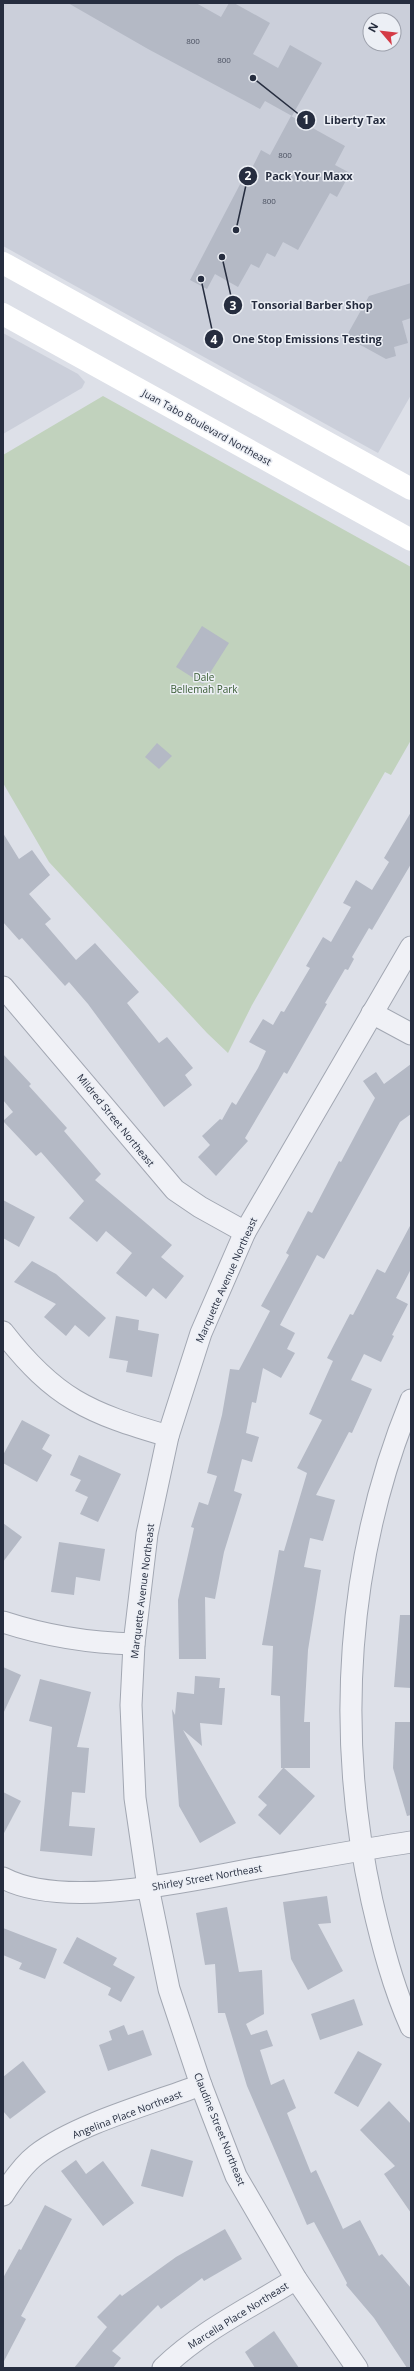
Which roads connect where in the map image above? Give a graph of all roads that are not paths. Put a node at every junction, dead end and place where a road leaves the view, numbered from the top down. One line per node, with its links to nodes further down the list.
1 (3, 263): 3 (main road)
2 (3, 314): 4 (main road, Juan Tabo Boulevard Northeast)
3 (411, 489)
4 (411, 540)
5 (411, 947): 7 (street, Marquette Avenue Northeast)
6 (3, 987): 9 (street, Mildred Street Northeast)
7 (372, 1013): 8 (street); 9 (street, Marquette Avenue Northeast)
8 (411, 1034)
9 (245, 1232): 12 (street, Marquette Avenue Northeast)
10 (3, 1332): 12 (street)
11 (411, 1400): 16 (street)
12 (168, 1436): 14 (street, Marquette Avenue Northeast)
13 (3, 1622): 14 (street)
14 (134, 1644): 18 (street, Marquette Avenue Northeast)
15 (411, 1842): 16 (street, Shirley Street Northeast)
16 (362, 1850): 18 (street, Shirley Street Northeast); 19 (street)
17 (3, 1878): 18 (street, Shirley Street Northeast)
18 (148, 1887): 20 (street, Claudine Street Northeast)
19 (411, 2027)
20 (201, 2085): 21 (street, Angelina Place Northeast); 22 (street, Claudine Street Northeast)
21 (3, 2195)
22 (296, 2279): 23 (street, Marcella Place Northeast); 24 (street, Claudine Street Northeast)
23 (163, 2368)
24 (357, 2368)

